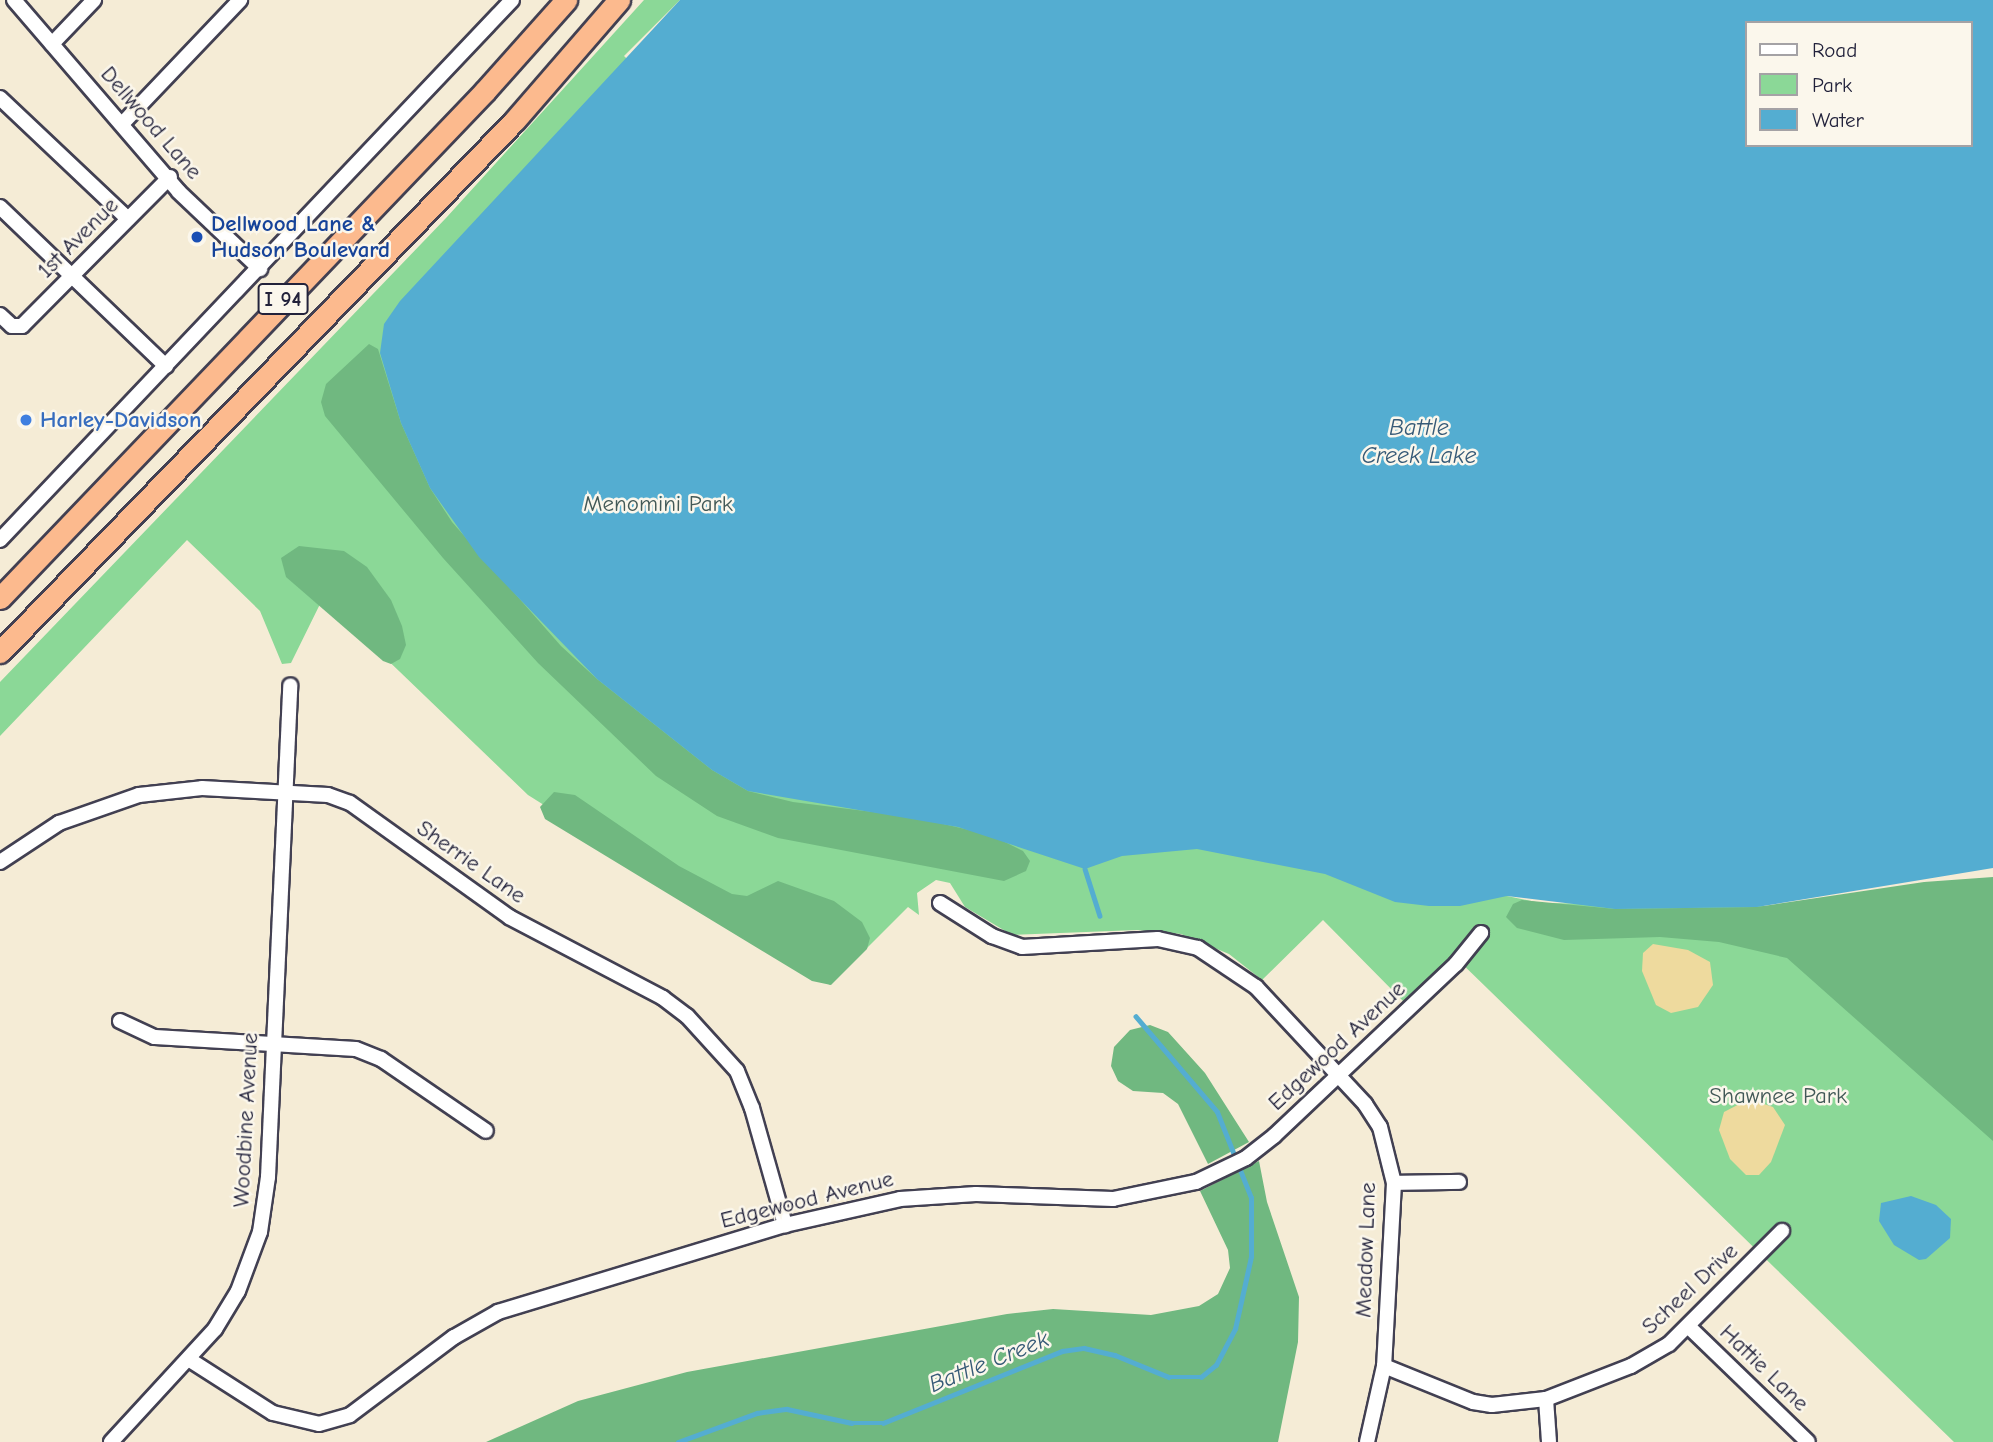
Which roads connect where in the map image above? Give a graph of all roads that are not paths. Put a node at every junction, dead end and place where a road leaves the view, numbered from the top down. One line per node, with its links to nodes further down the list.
1 (14, 0): 7 (street, Dellwood Lane)
2 (94, 0): 7 (street)
3 (240, 0): 9 (street)
4 (512, 0): 13 (street)
5 (566, 0): 18 (highway, I 94)
6 (619, 0): 19 (highway, I 94)
7 (52, 44): 9 (street, Dellwood Lane)
8 (0, 98): 12 (street)
9 (123, 123): 10 (street, Dellwood Lane)
10 (170, 177): 12 (street, 1st Avenue); 13 (street, Dellwood Lane)
11 (0, 207): 14 (street)
12 (128, 219): 14 (street, 1st Avenue)
13 (260, 269): 16 (street)
14 (72, 276): 15 (street, 1st Avenue); 16 (street)
15 (0, 315)
16 (166, 366): 17 (street)
17 (0, 540)
18 (0, 598)
19 (0, 652)
20 (289, 685): 21 (street, Woodbine Avenue)
21 (284, 792): 22 (street, Sherrie Lane); 26 (street, Woodbine Avenue); 31 (street, Sherrie Lane)
22 (0, 862)
23 (940, 903): 27 (street, Meadow Lane)
24 (1481, 933): 27 (street, Edgewood Avenue)
25 (120, 1021): 26 (street)
26 (274, 1041): 28 (street); 34 (street, Woodbine Avenue)
27 (1340, 1075): 30 (street, Meadow Lane); 31 (street, Edgewood Avenue)
28 (486, 1131)
29 (1459, 1182): 30 (street)
30 (1394, 1184): 35 (street, Meadow Lane)
31 (785, 1225): 34 (street, Edgewood Avenue)
32 (1782, 1231): 33 (street, Scheel Drive)
33 (1689, 1327): 36 (street, Scheel Drive); 40 (street, Hattie Lane)
34 (190, 1360): 37 (street, Woodbine Avenue)
35 (1384, 1366): 36 (street, Scheel Drive); 38 (street, Meadow Lane)
36 (1546, 1399): 39 (street)
37 (111, 1442)
38 (1367, 1442)
39 (1549, 1442)
40 (1808, 1442)

